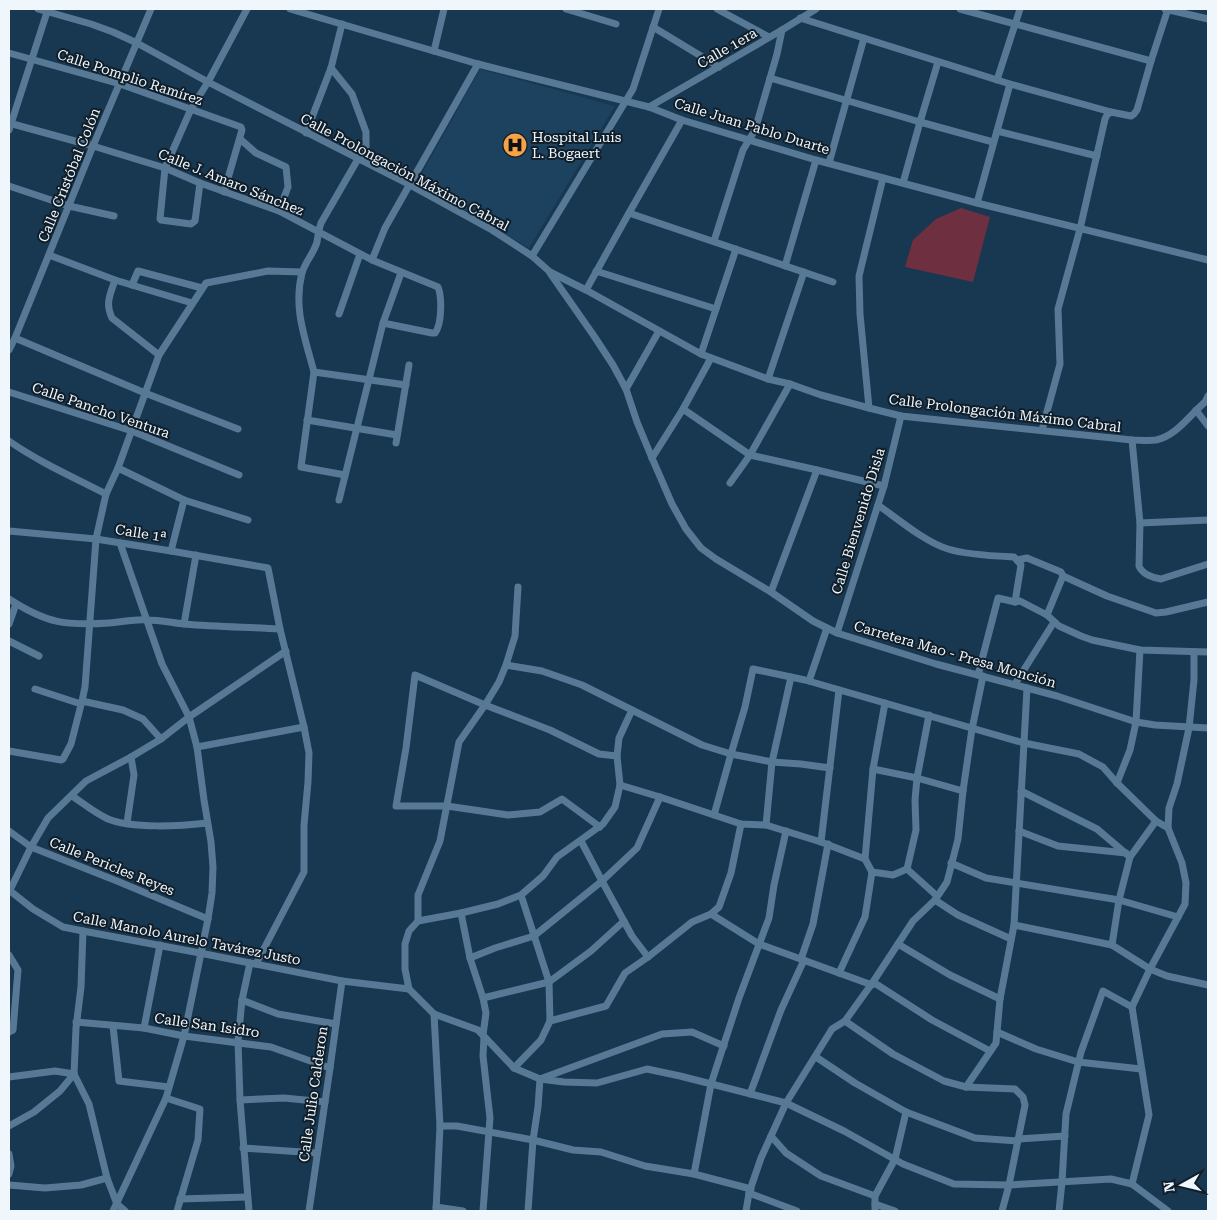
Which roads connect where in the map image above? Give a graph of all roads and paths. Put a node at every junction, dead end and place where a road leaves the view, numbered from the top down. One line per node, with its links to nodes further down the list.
1 (38, 9): 13 (street, Calle Prolongación Máximo Cabral)
2 (151, 9): 25 (street, Calle Cristóbal Colón)
3 (247, 9): 36 (street)
4 (290, 9): 14 (street, Calle Juan Pablo Duarte)
5 (444, 9): 26 (street)
6 (566, 9): 15 (street)
7 (659, 9): 21 (street)
8 (717, 9): 23 (street)
9 (816, 9): 16 (street, Calle 1era)
10 (960, 9): 20 (street)
11 (1020, 9): 20 (street)
12 (1167, 9): 17 (street); 29 (street)
13 (47, 10): 25 (street, Calle Prolongación Máximo Cabral); 28 (street)
14 (304, 11): 18 (street, Calle Juan Pablo Duarte)
15 (589, 12): 19 (street)
16 (800, 18): 22 (street, Calle 1era); 24 (street)
17 (1208, 20)
18 (342, 24): 26 (street, Calle Juan Pablo Duarte); 33 (street)
19 (616, 24)
20 (1016, 24): 29 (street); 35 (street)
21 (653, 27): 32 (street); 40 (street)
22 (782, 30): 23 (street, Calle 1era); 34 (street)
23 (769, 38): 32 (street, Calle 1era)
24 (864, 38): 30 (street); 39 (street)
25 (137, 43): 36 (street, Calle Prolongación Máximo Cabral); 37 (street, Calle Cristóbal Colón)
26 (434, 51): 31 (street, Calle Juan Pablo Duarte)
27 (9, 53): 28 (street, Calle Pomplio Ramírez)
28 (31, 60): 37 (street, Calle Pomplio Ramírez); 46 (street)
29 (1151, 61): 43 (street)
30 (938, 62): 35 (street); 45 (street)
31 (478, 64): 40 (street, Calle Juan Pablo Duarte); 61 (street)
32 (719, 67): 41 (street, Calle 1era)
33 (331, 68): 48 (street); 54 (street)
34 (770, 78): 39 (street); 50 (street)
35 (997, 80): 38 (street)
36 (208, 82): 42 (street); 48 (street, Calle Prolongación Máximo Cabral)
37 (120, 84): 42 (street, Calle Pomplio Ramírez); 52 (street, Calle Cristóbal Colón)
38 (1010, 84): 43 (street); 47 (street)
39 (847, 100): 45 (street); 56 (street)
40 (625, 101): 41 (street, Calle Juan Pablo Duarte); 75 (street)
41 (649, 107): 44 (street, Calle Juan Pablo Duarte)
42 (191, 109): 49 (street, Calle Pomplio Ramírez); 57 (street)
43 (1111, 112): 53 (street)
44 (682, 120): 50 (street, Calle Juan Pablo Duarte); 67 (street)
45 (920, 122): 51 (street); 60 (street)
46 (10, 126): 52 (street, Calle J. Amaro Sánchez)
47 (997, 131): 51 (street); 53 (street)
48 (306, 132): 54 (street, Calle Prolongación Máximo Cabral)
49 (240, 139): 63 (street); 66 (street)
50 (749, 140): 55 (street, Calle Juan Pablo Duarte); 71 (street)
51 (993, 142): 64 (street)
52 (93, 146): 57 (street, Calle J. Amaro Sánchez); 65 (street, Calle Cristóbal Colón)
53 (1097, 156): 69 (street)
54 (358, 158): 61 (street, Calle Prolongación Máximo Cabral); 70 (street)
55 (816, 160): 56 (street, Calle Juan Pablo Duarte); 78 (street)
56 (829, 163): 58 (street, Calle Juan Pablo Duarte)
57 (164, 168): 59 (street, Calle J. Amaro Sánchez); 59 (street)
58 (883, 178): 60 (street, Calle Juan Pablo Duarte); 109 (street)
59 (200, 183): 63 (street, Calle J. Amaro Sánchez)
60 (903, 183): 64 (street, Calle Juan Pablo Duarte)
61 (410, 184): 75 (street, Calle Prolongación Máximo Cabral); 76 (street)
62 (9, 186): 65 (street)
63 (224, 192): 66 (street, Calle J. Amaro Sánchez)
64 (977, 204): 69 (street, Calle Juan Pablo Duarte)
65 (69, 206): 68 (street); 74 (street, Calle Cristóbal Colón)
66 (279, 211): 70 (street, Calle J. Amaro Sánchez)
67 (629, 213): 71 (street); 81 (street)
68 (114, 216)
69 (1080, 229): 77 (street, Calle Juan Pablo Duarte); 118 (street)
70 (318, 232): 73 (street, Calle J. Amaro Sánchez); 79 (street)
71 (714, 242): 72 (street)
72 (736, 249): 78 (street); 90 (street)
73 (360, 254): 76 (street, Calle J. Amaro Sánchez); 91 (street)
74 (49, 255): 84 (street); 94 (street, Calle Cristóbal Colón)
75 (532, 256): 80 (street, Calle Prolongación Máximo Cabral)
76 (372, 260): 83 (street, Calle J. Amaro Sánchez)
77 (1208, 260)
78 (785, 266): 82 (street)
79 (302, 272): 87 (street); 100 (street)
80 (550, 272): 88 (street, Calle Prolongación Máximo Cabral); 105 (street, Carretera Mao - Presa Monción)
81 (596, 272): 88 (street); 90 (street)
82 (804, 272): 85 (street); 101 (street)
83 (401, 273): 92 (street); 92 (street, Calle J. Amaro Sánchez)
84 (115, 280): 86 (street); 97 (street)
85 (834, 282)
86 (132, 285): 87 (street); 89 (street)
87 (202, 288): 89 (street)
88 (586, 290): 93 (street, Calle Prolongación Máximo Cabral)
89 (192, 303): 97 (street)
90 (716, 309): 96 (street)
91 (339, 314)
92 (383, 323): 102 (street)
93 (659, 331): 96 (street, Calle Prolongación Máximo Cabral); 105 (street)
94 (15, 338): 95 (street, Calle Cristóbal Colón); 107 (street)
95 (9, 350)
96 (701, 354): 98 (street, Calle Prolongación Máximo Cabral)
97 (159, 355): 107 (street)
98 (711, 358): 101 (street, Calle Prolongación Máximo Cabral); 110 (street)
99 (409, 365): 104 (street)
100 (314, 372): 102 (street); 113 (street)
101 (768, 379): 103 (street, Calle Prolongación Máximo Cabral)
102 (369, 380): 104 (street); 115 (street)
103 (790, 384): 109 (street, Calle Prolongación Máximo Cabral); 123 (street)
104 (406, 385): 119 (street)
105 (626, 389): 124 (street, Carretera Mao - Presa Monción)
106 (9, 392): 117 (street, Calle Pancho Ventura)
107 (145, 393): 116 (street); 117 (street)
108 (1208, 396): 111 (street, Calle Prolongación Máximo Cabral)
109 (869, 408): 112 (street, Calle Prolongación Máximo Cabral)
110 (683, 409): 123 (street); 124 (street)
111 (1196, 410): 114 (street); 120 (street, Calle Prolongación Máximo Cabral)
112 (901, 416): 118 (street, Calle Prolongación Máximo Cabral); 130 (street, Calle Bienvenido Disla)
113 (307, 420): 115 (street); 128 (street)
114 (1208, 426)
115 (356, 428): 119 (street); 128 (street)
116 (238, 429)
117 (132, 430): 125 (street); 127 (street, Calle Pancho Ventura)
118 (1042, 430): 120 (street, Calle Prolongación Máximo Cabral)
119 (397, 435): 122 (street)
120 (1132, 440): 137 (street)
121 (9, 441): 131 (street)
122 (396, 443)
123 (750, 456): 126 (street); 129 (street)
124 (652, 458): 147 (street, Carretera Mao - Presa Monción)
125 (118, 468): 131 (street); 132 (street)
126 (817, 470): 130 (street); 147 (street)
127 (240, 475)
128 (344, 475): 133 (street)
129 (730, 483)
130 (884, 486): 134 (street, Calle Bienvenido Disla)
131 (106, 494): 139 (street)
132 (184, 500): 135 (street); 141 (street)
133 (339, 500)
134 (878, 505): 143 (street); 160 (street, Calle Bienvenido Disla)
135 (248, 520)
136 (1208, 520): 137 (street)
137 (1140, 522): 144 (street)
138 (9, 531): 139 (street, Calle 1ª)
139 (96, 539): 140 (street, Calle 1ª); 156 (street)
140 (120, 543): 141 (street, Calle 1ª); 153 (street)
141 (171, 551): 142 (street, Calle 1ª)
142 (196, 555): 157 (street); 159 (street, Calle 1ª)
143 (1017, 560): 145 (street); 149 (street)
144 (1208, 564)
145 (1063, 576): 150 (street); 152 (street)
146 (518, 587): 167 (street)
147 (770, 592): 158 (street, Carretera Mao - Presa Monción)
148 (9, 599): 151 (street)
149 (1015, 602): 152 (street); 168 (street)
150 (1208, 602)
151 (16, 604): 155 (street); 156 (street)
152 (1047, 616): 154 (street)
153 (147, 620): 156 (street); 157 (street); 180 (street)
154 (1054, 622): 162 (street); 171 (street)
155 (9, 624)
156 (89, 624): 175 (street)
157 (184, 624): 159 (street)
158 (827, 628): 160 (street, Carretera Mao - Presa Monción); 170 (street)
159 (280, 629): 163 (street)
160 (838, 633): 168 (street, Carretera Mao - Presa Monción)
161 (9, 641): 166 (street)
162 (1140, 650): 164 (street); 181 (street)
163 (286, 651): 180 (street); 182 (street)
164 (1194, 652): 165 (street); 183 (street)
165 (1208, 652)
166 (39, 656)
167 (506, 665): 177 (street); 178 (street)
168 (980, 675): 171 (street, Carretera Mao - Presa Monción); 185 (street)
169 (792, 677): 170 (street); 190 (street); 193 (street)
170 (809, 681): 174 (street)
171 (1015, 684): 172 (street, Carretera Mao - Presa Monción)
172 (1027, 688): 181 (street, Carretera Mao - Presa Monción); 187 (street)
173 (35, 689): 175 (street)
174 (839, 690): 176 (street); 194 (street)
175 (82, 703): 186 (street); 189 (street)
176 (885, 703): 179 (street); 195 (street)
177 (486, 706): 191 (street); 203 (street); 203 (street)
178 (632, 710): 190 (street); 191 (street)
179 (929, 715): 185 (street); 196 (street)
180 (189, 717): 186 (street); 188 (street)
181 (1136, 722): 183 (street, Carretera Mao - Presa Monción); 197 (street)
182 (304, 727): 188 (street); 248 (street)
183 (1190, 728): 184 (street, Carretera Mao - Presa Monción); 211 (street)
184 (1208, 728)
185 (972, 729): 187 (street); 199 (street)
186 (161, 739): 192 (street)
187 (1024, 743): 197 (street); 200 (street)
188 (197, 747): 207 (street)
189 (9, 750)
190 (730, 754): 193 (street); 204 (street)
191 (617, 756): 198 (street)
192 (131, 757): 201 (street); 206 (street)
193 (772, 762): 194 (street); 209 (street)
194 (830, 768): 216 (street)
195 (873, 769): 196 (street); 219 (street)
196 (917, 778): 199 (street); 221 (street)
197 (1117, 783): 205 (street)
198 (620, 786): 202 (street); 210 (street)
199 (963, 791): 220 (street)
200 (1021, 791): 214 (street); 218 (street)
201 (72, 796): 206 (street); 217 (street)
202 (660, 796): 204 (street); 223 (street)
203 (447, 806): 210 (street); 233 (street)
204 (714, 815): 208 (street)
205 (1156, 821): 211 (street); 218 (street)
206 (127, 823): 207 (street)
207 (207, 823): 232 (street)
208 (740, 824): 209 (street); 230 (street)
209 (766, 825): 213 (street)
210 (600, 827): 215 (street)
211 (1168, 828): 231 (street)
212 (9, 831): 217 (street, Calle Pericles Reyes)
213 (786, 831): 216 (street); 239 (street)
214 (1019, 831): 218 (street); 224 (street)
215 (581, 841): 223 (street); 226 (street)
216 (825, 843): 219 (street); 247 (street)
217 (30, 847): 225 (street); 232 (street, Calle Pericles Reyes)
218 (1128, 855): 228 (street)
219 (866, 859): 222 (street)
220 (952, 863): 224 (street); 227 (street)
221 (907, 869): 222 (street); 227 (street)
222 (872, 872): 250 (street)
223 (602, 881): 234 (street); 237 (street)
224 (1016, 883): 228 (street); 235 (street)
225 (9, 890): 236 (street, Calle Manolo Aurelo Tavárez Justo)
226 (521, 895): 229 (street); 237 (street)
227 (936, 898): 238 (street); 240 (street)
228 (1119, 900): 231 (street); 242 (street)
229 (461, 913): 233 (street); 246 (street)
230 (711, 914): 239 (street); 245 (street)
231 (1178, 917): 249 (street)
232 (208, 919): 243 (street)
233 (418, 921): 255 (street)
234 (624, 921): 245 (street); 252 (street)
235 (1014, 925): 238 (street); 242 (street)
236 (83, 932): 241 (street, Calle Manolo Aurelo Tavárez Justo); 263 (street)
237 (534, 936): 246 (street); 252 (street)
238 (1011, 940): 257 (street)
239 (759, 944): 247 (street); 272 (street)
240 (898, 944): 253 (street); 257 (street)
241 (160, 945): 243 (street, Calle Manolo Aurelo Tavárez Justo); 266 (street)
242 (1112, 945): 249 (street)
243 (200, 953): 248 (street, Calle Manolo Aurelo Tavárez Justo); 269 (street)
244 (9, 955): 267 (street)
245 (648, 957): 261 (street)
246 (470, 958): 256 (street)
247 (802, 960): 250 (street); 285 (street)
248 (253, 964): 251 (street, Calle Manolo Aurelo Tavárez Justo); 258 (street)
249 (1150, 969): 254 (street); 259 (street)
250 (839, 973): 253 (street)
251 (342, 980): 255 (street, Calle Manolo Aurelo Tavárez Justo); 264 (street, Calle Julio Calderon)
252 (549, 982): 256 (street); 261 (street)
253 (873, 984): 262 (street); 273 (street)
254 (1208, 985)
255 (408, 989): 260 (street)
256 (483, 998): 270 (street)
257 (1000, 999): 268 (street)
258 (242, 1000): 264 (street); 271 (street)
259 (1132, 1007): 275 (street); 278 (street)
260 (434, 1014): 270 (street); 292 (street)
261 (550, 1021): 277 (street)
262 (845, 1021): 274 (street); 284 (street)
263 (76, 1022): 265 (street, Calle San Isidro); 279 (street)
264 (336, 1024): 276 (street, Calle Julio Calderon)
265 (113, 1026): 266 (street, Calle San Isidro); 283 (street)
266 (144, 1028): 269 (street, Calle San Isidro)
267 (9, 1032)
268 (997, 1032): 273 (street); 275 (street)
269 (184, 1036): 271 (street, Calle San Isidro); 283 (street)
270 (484, 1036): 277 (street); 293 (street)
271 (238, 1043): 276 (street, Calle San Isidro); 287 (street)
272 (724, 1046): 281 (street); 282 (street)
273 (990, 1051): 284 (street)
274 (816, 1057): 289 (street); 290 (street)
275 (1078, 1062): 278 (street); 295 (street)
276 (330, 1068): 288 (street, Calle Julio Calderon)
277 (514, 1068): 281 (street)
278 (1141, 1069): 306 (street)
279 (74, 1074): 280 (street); 291 (street); 304 (street)
280 (9, 1077)
281 (540, 1079): 282 (street); 296 (street)
282 (711, 1084): 285 (street); 303 (street)
283 (169, 1087): 286 (street)
284 (966, 1087): 297 (street)
285 (750, 1094): 289 (street)
286 (166, 1098): 311 (street); 312 (street)
287 (240, 1100): 288 (street); 298 (street)
288 (325, 1102): 299 (street, Calle Julio Calderon)
289 (786, 1103): 294 (street); 301 (street)
290 (906, 1112): 297 (street); 301 (street)
291 (9, 1126)
292 (440, 1126): 293 (street); 314 (street)
293 (488, 1131): 296 (street); 321 (street)
294 (771, 1136): 309 (street); 313 (street)
295 (1065, 1136): 297 (street); 305 (street)
296 (533, 1140): 303 (street); 322 (street)
297 (1018, 1140): 308 (street)
298 (243, 1148): 299 (street); 310 (street)
299 (317, 1153): 319 (street, Calle Julio Calderon)
300 (9, 1154): 302 (street)
301 (895, 1159): 308 (street); 313 (street)
302 (9, 1174)
303 (694, 1174): 309 (street)
304 (107, 1178): 307 (street); 312 (street)
305 (1062, 1182): 306 (street); 308 (street); 327 (street)
306 (1132, 1184): 328 (street)
307 (9, 1185)
308 (1009, 1185): 326 (street)
309 (750, 1191): 323 (street); 324 (street)
310 (247, 1196): 311 (street); 318 (street)
311 (180, 1199): 317 (street)
312 (117, 1204): 315 (street); 316 (street)
313 (875, 1204): 325 (street)
314 (436, 1209): 320 (street)
315 (113, 1211)
316 (125, 1211)
317 (177, 1211)
318 (249, 1211)
319 (309, 1211)
320 (462, 1211)
321 (483, 1211)
322 (528, 1211)
323 (746, 1211)
324 (797, 1211)
325 (895, 1211)
326 (1002, 1211)
327 (1059, 1211)
328 (1168, 1211)

